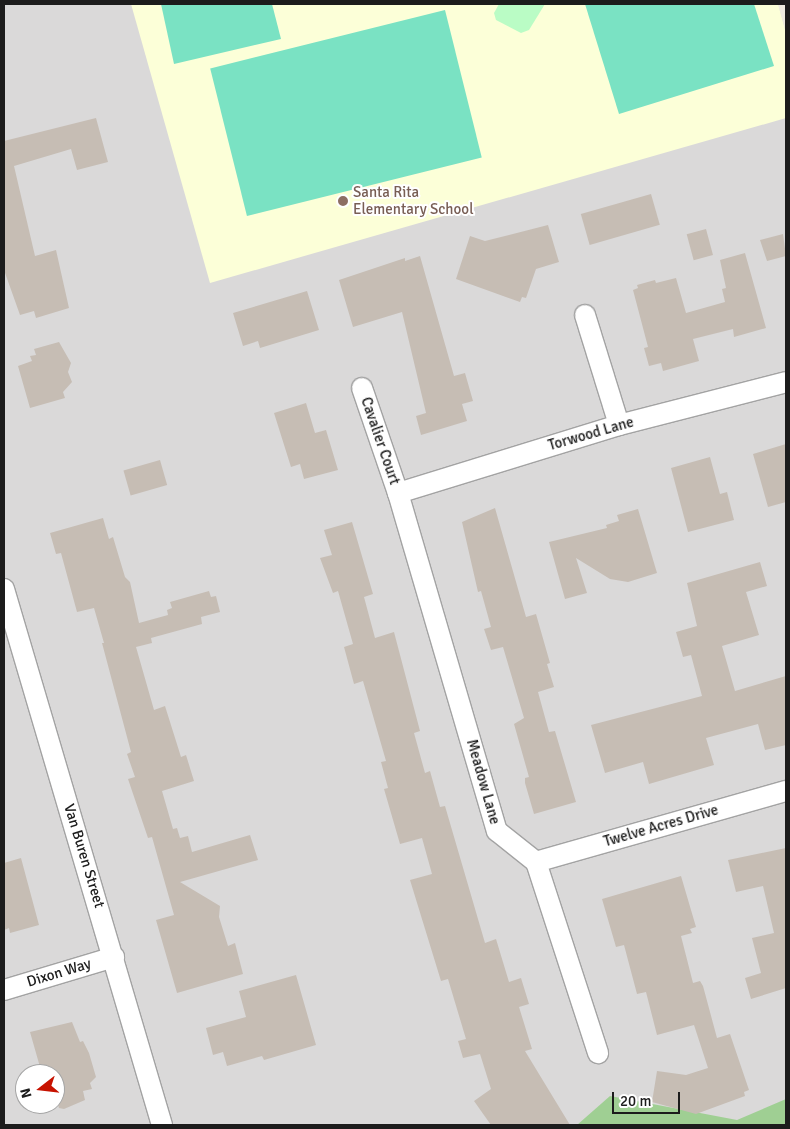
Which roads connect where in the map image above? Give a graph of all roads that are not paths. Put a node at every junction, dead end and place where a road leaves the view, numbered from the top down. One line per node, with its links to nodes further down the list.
1 (585, 315): 4 (street)
2 (786, 382): 4 (street, Torwood Lane)
3 (362, 388): 5 (street, Cavalier Court)
4 (619, 425): 5 (street, Torwood Lane)
5 (398, 493): 8 (street, Meadow Lane)
6 (4, 588): 9 (street, Van Buren Street)
7 (786, 791): 8 (street, Twelve Acres Drive)
8 (536, 862): 11 (street)
9 (114, 957): 10 (street, Dixon Way); 12 (street, Van Buren Street)
10 (4, 990)
11 (598, 1053)
12 (162, 1125)

